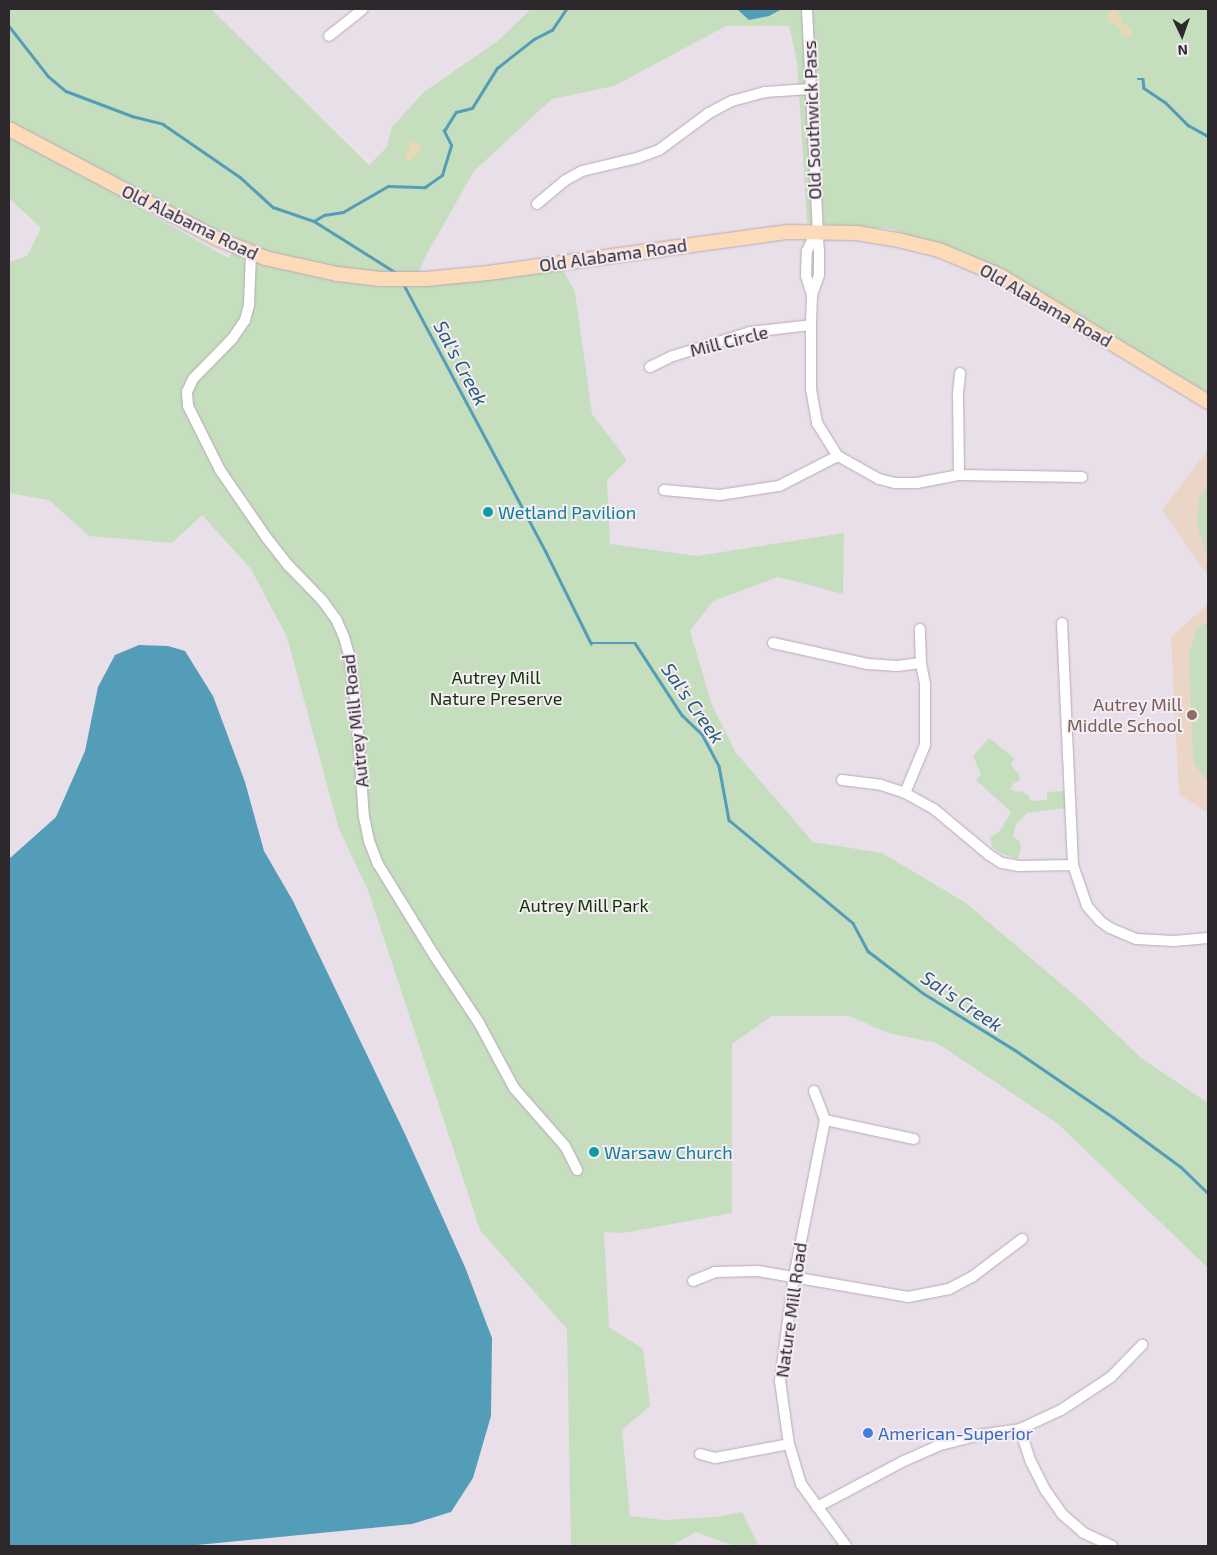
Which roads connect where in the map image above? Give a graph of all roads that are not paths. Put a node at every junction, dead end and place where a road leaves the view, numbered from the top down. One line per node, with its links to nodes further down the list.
1 (364, 9): 3 (street)
2 (807, 9): 4 (street, Old Southwick Pass)
3 (329, 36)
4 (810, 88): 6 (street); 7 (street, Old Southwick Pass)
5 (9, 129): 8 (main road, Old Alabama Road)
6 (537, 204)
7 (816, 231): 8 (main road, Old Alabama Road); 9 (street); 12 (main road, Old Alabama Road)
8 (251, 253): 28 (street, Autrey Mill Road)
9 (811, 326): 10 (street, Mill Circle); 13 (street)
10 (650, 367)
11 (960, 373): 14 (street)
12 (1208, 402)
13 (838, 456): 14 (street); 16 (street)
14 (959, 475): 15 (street)
15 (1082, 477)
16 (664, 490)
17 (1062, 623): 23 (street)
18 (920, 629): 20 (street)
19 (773, 643): 20 (street)
20 (921, 662): 22 (street)
21 (842, 780): 22 (street)
22 (905, 793): 23 (street)
23 (1073, 865): 24 (street)
24 (1208, 938)
25 (814, 1091): 26 (street)
26 (825, 1120): 27 (street); 30 (street, Nature Mill Road)
27 (914, 1139)
28 (577, 1170)
29 (1022, 1238): 30 (street)
30 (794, 1276): 31 (street); 34 (street, Nature Mill Road)
31 (693, 1280)
32 (1142, 1345): 33 (street)
33 (1020, 1429): 36 (street); 38 (street)
34 (789, 1444): 35 (street); 36 (street, Nature Mill Road)
35 (700, 1454)
36 (817, 1507): 37 (street, Nature Mill Road)
37 (846, 1546)
38 (1112, 1546)

